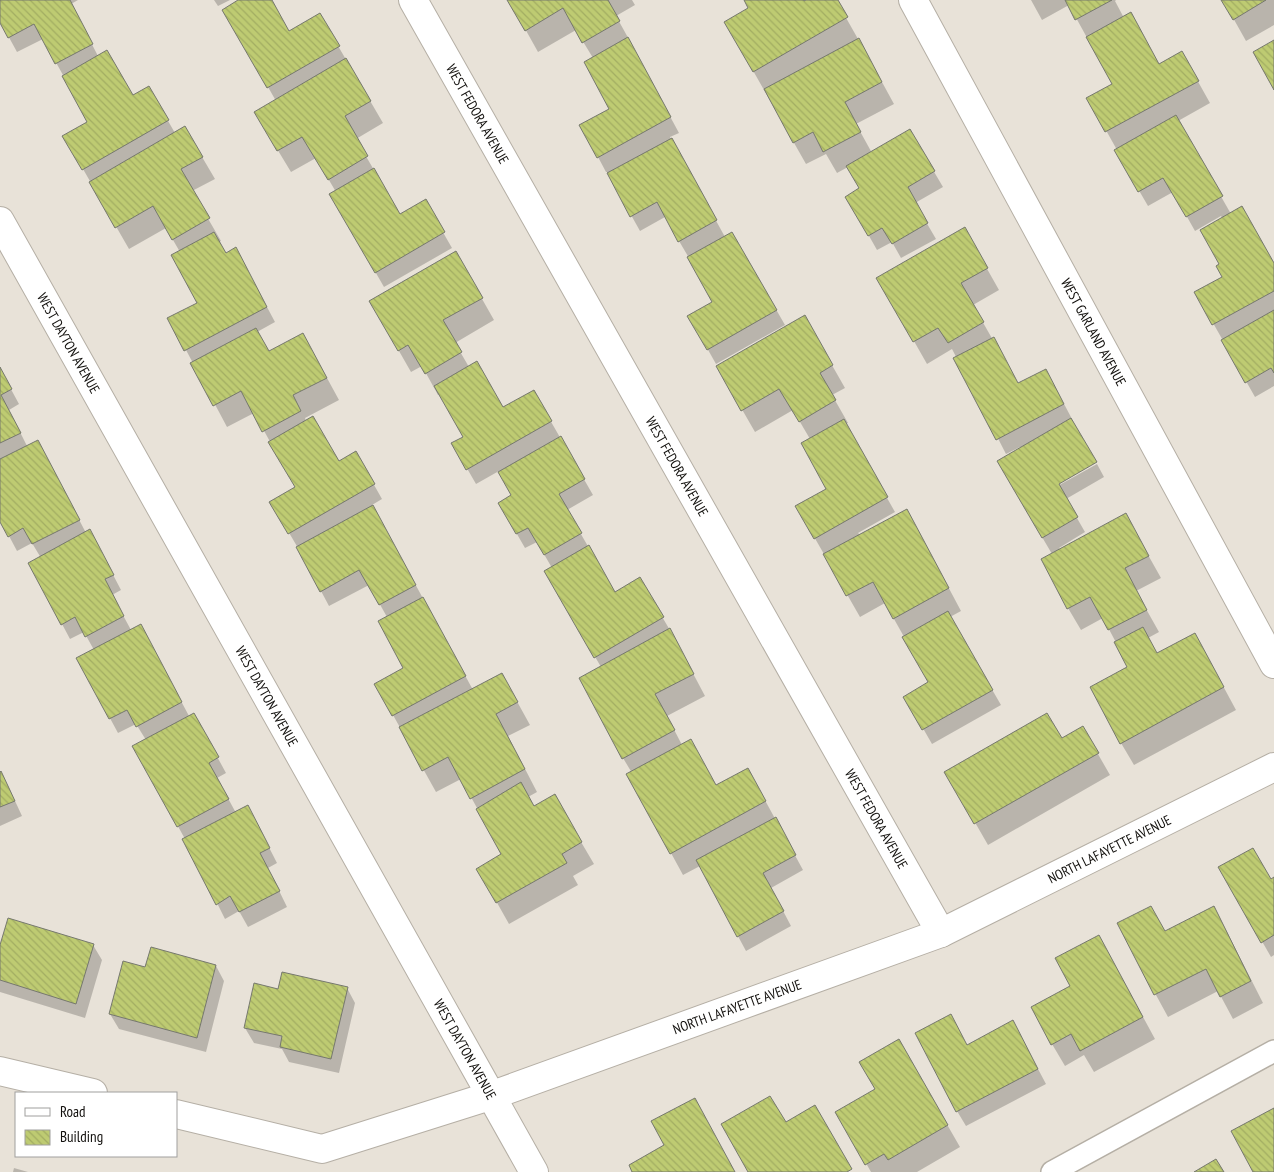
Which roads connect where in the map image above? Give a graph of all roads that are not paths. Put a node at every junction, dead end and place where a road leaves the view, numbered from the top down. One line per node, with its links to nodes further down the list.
1 (413, 0): 6 (street, WEST FEDORA AVENUE)
2 (913, 0): 4 (street, WEST GARLAND AVENUE)
3 (0, 221): 10 (street, WEST DAYTON AVENUE)
4 (1274, 664)
5 (1274, 767): 6 (street, NORTH LAFAYETTE AVENUE)
6 (941, 934): 10 (street, NORTH LAFAYETTE AVENUE)
7 (1274, 1051): 13 (lane)
8 (0, 1070): 9 (street)
9 (89, 1092)
10 (490, 1096): 11 (street, NORTH LAFAYETTE AVENUE); 12 (street, WEST DAYTON AVENUE)
11 (178, 1114)
12 (534, 1172)
13 (1052, 1172)

